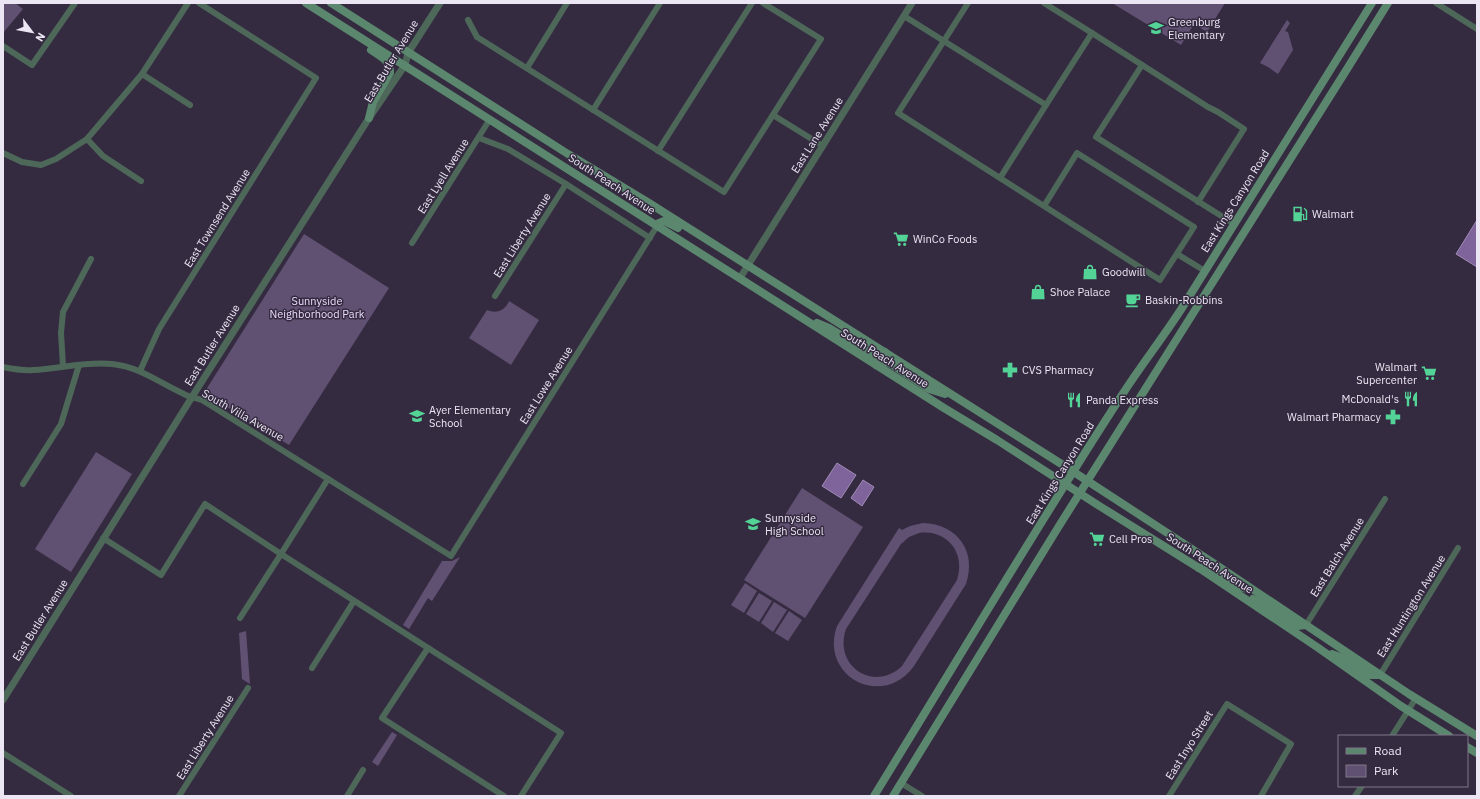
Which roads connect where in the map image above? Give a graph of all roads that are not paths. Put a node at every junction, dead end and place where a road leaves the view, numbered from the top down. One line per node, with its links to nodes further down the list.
1 (75, 3): 23 (street)
2 (188, 3): 28 (street)
3 (199, 3): 62 (street, East Townsend Avenue)
4 (306, 3): 20 (main road, South Peach Avenue)
5 (331, 3): 24 (main road, South Peach Avenue)
6 (440, 3): 24 (street, East Butler Avenue)
7 (567, 3): 27 (street)
8 (660, 3): 31 (street)
9 (752, 3): 38 (street)
10 (763, 3): 32 (street)
11 (912, 3): 17 (street, East Lane Avenue)
12 (968, 3): 22 (street)
13 (1044, 3): 21 (street)
14 (1372, 3): 45 (main road, East Kings Canyon Road)
15 (1388, 3): 67 (main road)
16 (1436, 3): 19 (street)
17 (904, 16): 22 (street); 37 (street, East Lane Avenue)
18 (468, 20): 27 (street)
19 (1477, 29)
20 (353, 33): 25 (main road, South Peach Avenue); 33 (main road)
21 (1092, 33): 26 (street); 30 (street)
22 (944, 41): 30 (street); 40 (street)
23 (3, 46)
24 (408, 53): 25 (street, East Butler Avenue); 48 (main road, South Peach Avenue)
25 (404, 65): 33 (street, East Butler Avenue); 34 (main road, South Peach Avenue)
26 (1142, 65): 43 (street); 43 (street)
27 (526, 68): 31 (street)
28 (142, 74): 29 (street); 36 (street)
29 (190, 105)
30 (1046, 105): 40 (street)
31 (593, 110): 38 (street)
32 (773, 115): 37 (street); 38 (street)
33 (369, 118): 63 (street, East Butler Avenue)
34 (490, 119): 35 (street, East Lyell Avenue); 46 (main road, South Peach Avenue)
35 (479, 138): 42 (street); 49 (street, East Lyell Avenue)
36 (87, 139): 39 (street); 41 (street)
37 (823, 146): 52 (street, East Lane Avenue)
38 (658, 151)
39 (3, 153)
40 (1000, 178): 44 (street)
41 (141, 182)
42 (566, 184): 47 (street); 55 (street, East Liberty Avenue)
43 (1198, 202): 45 (street)
44 (1044, 206): 50 (street); 50 (street)
45 (1234, 224): 53 (main road, East Kings Canyon Road)
46 (657, 226): 47 (street, East Lowe Avenue); 48 (main road); 54 (main road, South Peach Avenue)
47 (650, 238): 75 (street, East Lowe Avenue)
48 (705, 239): 52 (main road, South Peach Avenue)
49 (412, 243)
50 (1177, 254): 53 (street)
51 (91, 259): 60 (street)
52 (748, 265): 54 (street, East Lane Avenue); 57 (main road, South Peach Avenue)
53 (1205, 271): 65 (main road, East Kings Canyon Road)
54 (740, 278): 56 (main road, South Peach Avenue)
55 (495, 296)
56 (804, 319): 57 (main road); 59 (main road, South Peach Avenue)
57 (885, 352): 64 (main road, South Peach Avenue)
58 (79, 365): 60 (street, South Villa Avenue); 62 (street, South Villa Avenue); 68 (street)
59 (876, 365): 64 (main road); 69 (main road, South Peach Avenue)
60 (63, 366): 61 (street, South Villa Avenue)
61 (3, 367)
62 (140, 371): 63 (street, South Villa Avenue)
63 (192, 397): 66 (street, South Villa Avenue); 72 (street, East Butler Avenue)
64 (957, 398): 65 (main road, South Peach Avenue)
65 (1073, 471): 67 (main road, South Peach Avenue); 69 (main road, East Kings Canyon Road)
66 (328, 478): 74 (street); 75 (street, South Villa Avenue)
67 (1088, 481): 70 (main road); 77 (main road, South Peach Avenue)
68 (23, 484)
69 (1066, 484): 70 (main road, South Peach Avenue); 104 (main road, East Kings Canyon Road)
70 (1080, 493): 76 (main road, South Peach Avenue); 97 (main road)
71 (1385, 499): 81 (street, East Balch Avenue)
72 (103, 538): 74 (street); 88 (street, East Butler Avenue)
73 (1458, 548): 85 (street, East Huntington Avenue)
74 (280, 554): 79 (street); 80 (street)
75 (451, 556)
76 (1199, 568): 77 (main road); 78 (main road, South Peach Avenue)
77 (1252, 589): 81 (main road, South Peach Avenue)
78 (1235, 592): 81 (main road); 82 (main road, South Peach Avenue)
79 (354, 601): 83 (street); 84 (street)
80 (240, 618)
81 (1306, 625): 85 (main road, South Peach Avenue)
82 (1317, 647): 85 (main road); 89 (main road, South Peach Avenue)
83 (428, 648): 102 (street); 103 (street)
84 (312, 668)
85 (1380, 675): 87 (main road, South Peach Avenue)
86 (248, 688): 100 (street, East Liberty Avenue)
87 (1416, 698): 89 (street); 92 (main road, South Peach Avenue)
88 (3, 700)
89 (1407, 710): 90 (street); 91 (main road, South Peach Avenue)
90 (1393, 735)
91 (1448, 735)
92 (1477, 736)
93 (1468, 748): 95 (main road)
94 (3, 753): 99 (street)
95 (1477, 753)
96 (363, 770): 101 (street)
97 (901, 783): 105 (main road); 106 (street)
98 (1361, 787): 109 (street)
99 (71, 796)
100 (179, 796)
101 (347, 796)
102 (504, 796)
103 (521, 796)
104 (874, 796)
105 (893, 796)
106 (922, 796)
107 (1169, 796): 108 (street, East Inyo Street)
108 (1261, 796)
109 (1356, 796)

